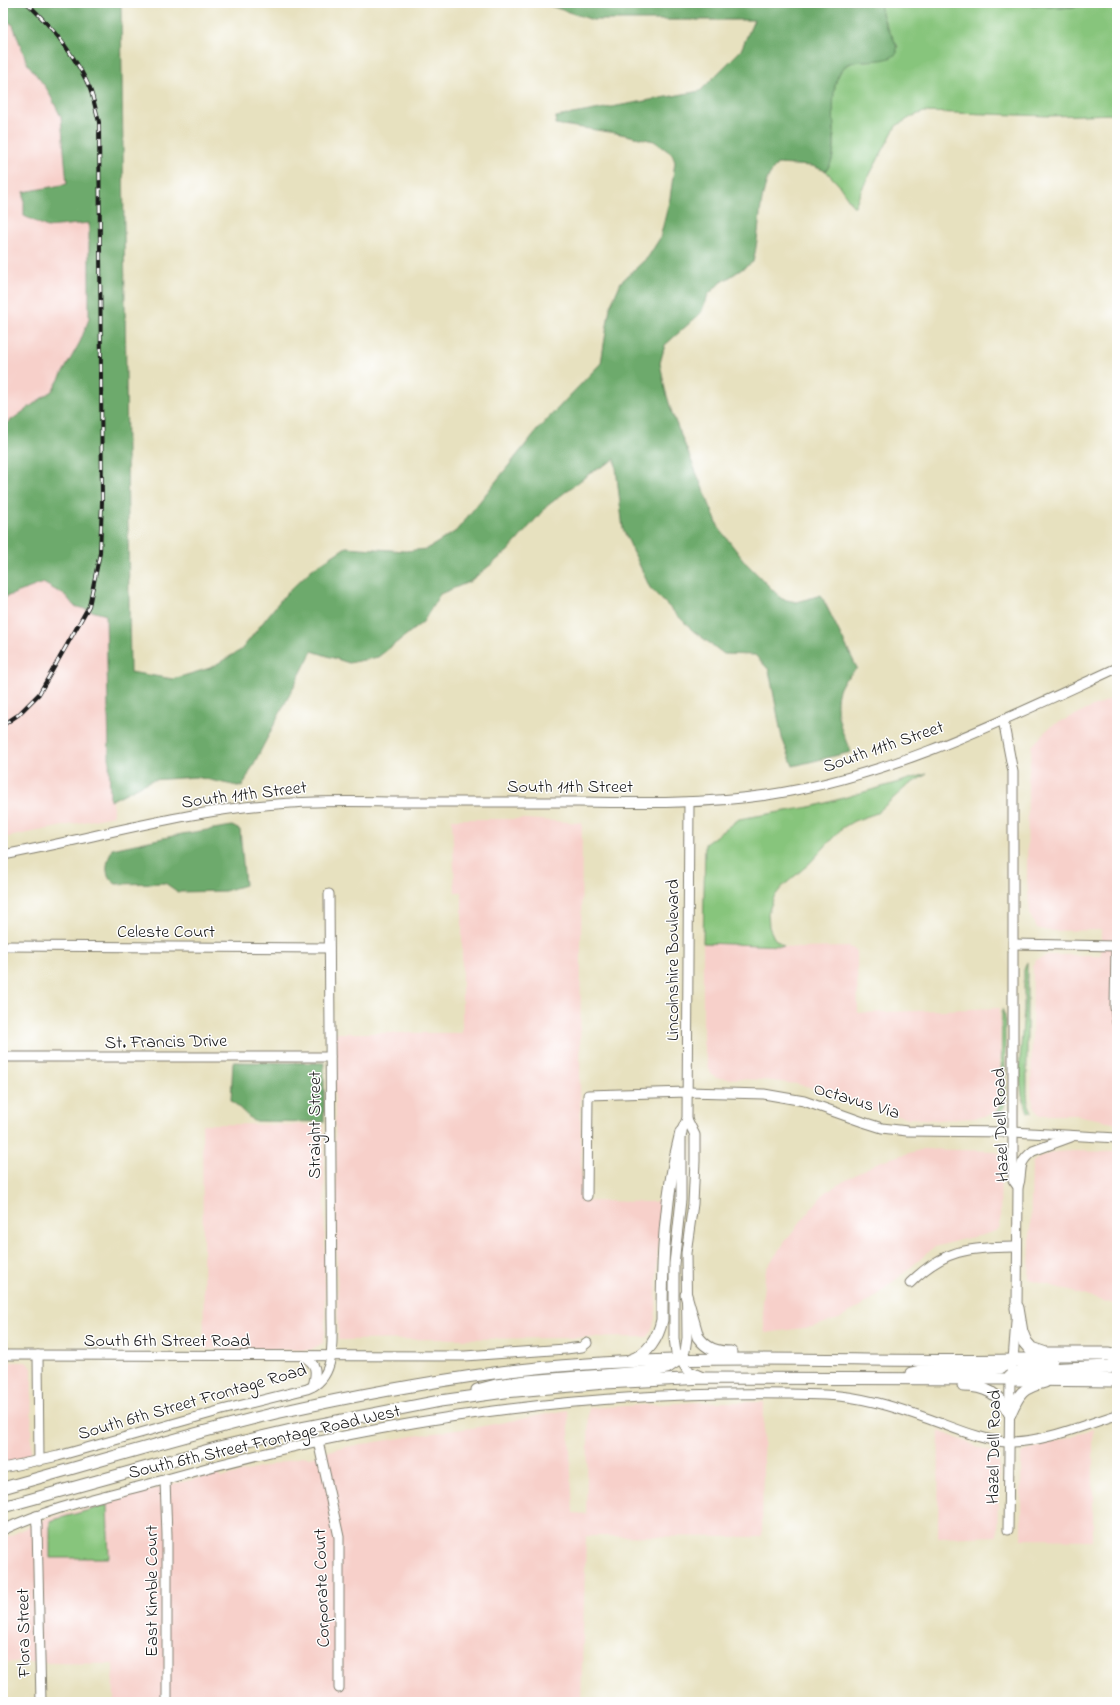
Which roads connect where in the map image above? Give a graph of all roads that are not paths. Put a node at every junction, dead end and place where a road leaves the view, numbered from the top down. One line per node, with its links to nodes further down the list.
1 (1117, 668): 2 (street, South 11th Street)
2 (1003, 720): 3 (street, South 11th Street); 6 (street, Hazel Dell Road)
3 (689, 802): 4 (street, South 11th Street); 13 (street, Lincolnshire Boulevard)
4 (3, 854)
5 (329, 894): 9 (street, Straight Street)
6 (1014, 944): 8 (street); 16 (street, Hazel Dell Road)
7 (3, 946): 9 (street, Celeste Court)
8 (1116, 946): 10 (street)
9 (329, 948): 12 (street, Straight Street)
10 (1117, 1023)
11 (3, 1057): 12 (street, St. Francis Drive)
12 (330, 1057): 29 (street, Straight Street)
13 (687, 1092): 14 (street, Lincolnshire Boulevard); 16 (street, Octavus Via); 20 (street, Octavus Via)
14 (687, 1119): 15 (street, Lincolnshire Boulevard); 23 (street, Lincolnshire Boulevard)
15 (681, 1132): 31 (street, Lincolnshire Boulevard); 35 (main road)
16 (1013, 1132): 17 (street, Octavus Via); 19 (street, Hazel Dell Road)
17 (1072, 1136): 18 (street, Octavus Via); 19 (street)
18 (1117, 1138)
19 (1018, 1187): 21 (street, Hazel Dell Road)
20 (587, 1196)
21 (1017, 1247): 22 (street); 24 (street, Hazel Dell Road)
22 (910, 1283)
23 (686, 1295): 31 (street, Lincolnshire Boulevard); 32 (main road)
24 (1017, 1308): 30 (highway); 33 (street, Hazel Dell Road)
25 (587, 1343): 29 (street)
26 (3, 1355): 27 (street, South 6th Street Road)
27 (38, 1355): 28 (street, South 6th Street Road); 47 (street)
28 (303, 1356): 29 (street, South 6th Street Road); 41 (street)
29 (331, 1356): 41 (street, South 6th Street Frontage Road)
30 (1117, 1357)
31 (680, 1359): 32 (main road); 35 (main road); 36 (street, Lincolnshire Boulevard); 42 (main road)
32 (875, 1359): 33 (main road)
33 (1014, 1360): 34 (highway); 37 (main road); 38 (street, Hazel Dell Road)
34 (1117, 1362): 38 (highway)
35 (618, 1363): 50 (main road)
36 (704, 1378): 37 (main road); 42 (main road)
37 (889, 1378): 38 (main road); 43 (main road)
38 (1010, 1379): 39 (highway); 43 (street, Hazel Dell Road)
39 (1053, 1380): 40 (highway); 43 (main road)
40 (1117, 1380)
41 (313, 1386): 47 (street, South 6th Street Frontage Road)
42 (446, 1400): 51 (main road)
43 (1010, 1414): 46 (street, Hazel Dell Road)
44 (1117, 1415): 46 (street, South 6th Street Frontage Road West)
45 (318, 1441): 46 (street, South 6th Street Frontage Road West); 49 (street, South 6th Street Frontage Road West); 55 (street, Corporate Court)
46 (1010, 1442): 54 (street, Hazel Dell Road)
47 (39, 1460): 48 (street, South 6th Street Frontage Road)
48 (3, 1468)
49 (165, 1480): 52 (street, South 6th Street Frontage Road West); 57 (street, East Kimble Court)
50 (3, 1488)
51 (3, 1507)
52 (36, 1516): 53 (street, South 6th Street Frontage Road West); 56 (street, Flora Street)
53 (3, 1530)
54 (1008, 1530)
55 (339, 1688)
56 (41, 1702)
57 (168, 1702)

